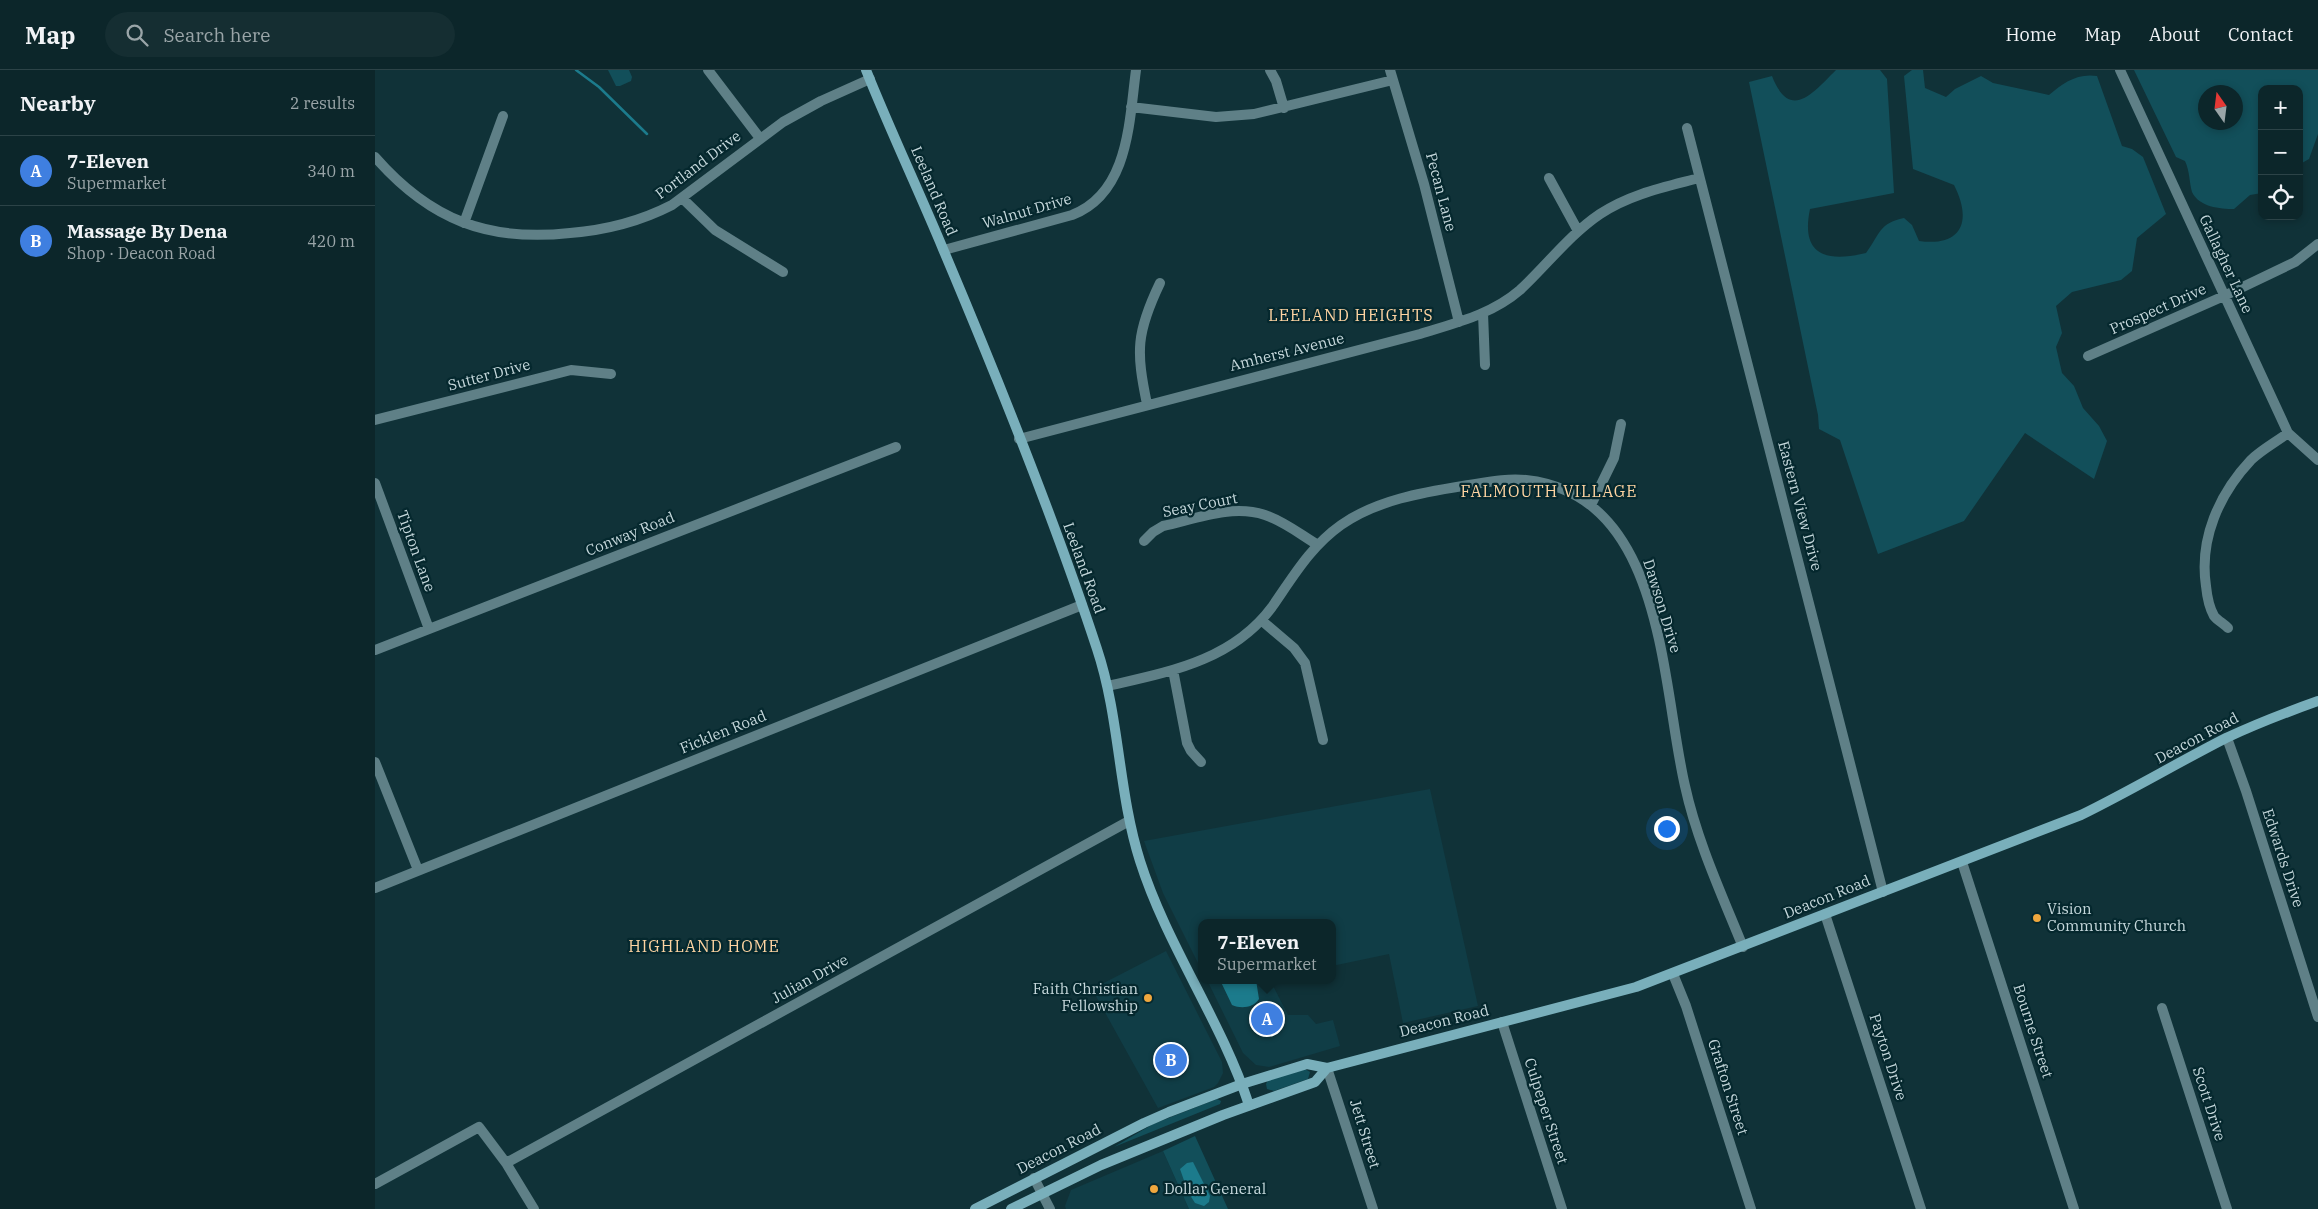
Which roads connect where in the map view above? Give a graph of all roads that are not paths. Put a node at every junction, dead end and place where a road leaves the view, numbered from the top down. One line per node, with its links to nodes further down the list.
1 (708, 70): 11 (street)
2 (1136, 70): 7 (street, Walnut Drive)
3 (1270, 70): 8 (street)
4 (2120, 70): 22 (street, Gallagher Lane)
5 (868, 74): 11 (street, Portland Drive); 19 (main road, Leeland Road)
6 (1392, 75): 8 (street); 24 (street, Pecan Lane)
7 (1131, 107): 8 (street); 19 (street, Walnut Drive)
8 (1284, 108)
9 (503, 116): 16 (street)
10 (1687, 128): 14 (street, Eastern View Drive)
11 (759, 137): 15 (street, Portland Drive)
12 (375, 157): 16 (street, Portland Drive)
13 (1549, 178): 17 (street)
14 (1699, 178): 17 (street, Amherst Avenue); 55 (street, Eastern View Drive)
15 (682, 198): 16 (street, Portland Drive); 20 (street)
16 (463, 223)
17 (1578, 231): 23 (street, Amherst Avenue)
18 (2318, 244): 22 (street, Prospect Drive)
19 (944, 250): 32 (main road, Leeland Road)
20 (783, 272)
21 (1160, 283): 28 (street)
22 (2224, 296): 25 (street, Prospect Drive); 31 (street, Gallagher Lane)
23 (1483, 313): 24 (street, Amherst Avenue); 26 (street)
24 (1459, 322): 28 (street, Amherst Avenue)
25 (2088, 356)
26 (1485, 365)
27 (611, 374): 29 (street, Sutter Drive)
28 (1147, 404): 32 (street, Amherst Avenue)
29 (375, 420)
30 (1621, 424): 36 (street)
31 (2288, 433): 34 (street, Gallagher Lane); 41 (street)
32 (1019, 439): 39 (main road, Leeland Road)
33 (896, 447): 42 (street, Conway Road)
34 (2318, 460)
35 (375, 484): 42 (street, Tipton Lane)
36 (1591, 505): 38 (street, Dawson Drive); 57 (street, Dawson Drive)
37 (1144, 541): 38 (street, Seay Court)
38 (1318, 545): 40 (street, Dawson Drive)
39 (1082, 605): 45 (main road, Leeland Road); 53 (street, Ficklen Road)
40 (1261, 620): 44 (street, Dawson Drive); 48 (street)
41 (2229, 628)
42 (429, 629): 43 (street, Conway Road)
43 (375, 650)
44 (1173, 670): 45 (street, Dawson Drive); 50 (street)
45 (1108, 686): 51 (main road, Leeland Road)
46 (2318, 701): 47 (main road, Deacon Road)
47 (2227, 738): 52 (main road, Deacon Road); 60 (street, Edwards Drive)
48 (1323, 740)
49 (375, 762): 53 (street)
50 (1201, 762)
51 (1129, 821): 63 (main road, Leeland Road); 65 (street, Julian Drive)
52 (1962, 862): 55 (main road, Deacon Road); 77 (street, Bourne Street)
53 (418, 870): 54 (street, Ficklen Road)
54 (375, 888)
55 (1883, 892): 56 (main road, Deacon Road)
56 (1825, 914): 57 (main road, Deacon Road); 76 (street, Payton Drive)
57 (1743, 947): 58 (main road, Deacon Road)
58 (1673, 974): 61 (main road, Deacon Road); 75 (street, Grafton Street)
59 (2162, 1008): 78 (street, Scott Drive)
60 (2318, 1017)
61 (1502, 1022): 62 (main road, Deacon Road); 74 (street, Culpeper Street)
62 (1327, 1068): 63 (main road, Deacon Road); 64 (main road, Deacon Road); 73 (street, Jett Street)
63 (1243, 1084): 64 (main road); 66 (main road, Deacon Road)
64 (1249, 1105): 68 (main road, Deacon Road)
65 (506, 1163): 67 (street); 69 (street)
66 (1034, 1178): 68 (street); 70 (main road, Deacon Road)
67 (375, 1184)
68 (1041, 1193): 71 (main road, Deacon Road); 72 (street)
69 (534, 1209)
70 (975, 1209)
71 (1011, 1209)
72 (1051, 1209)
73 (1373, 1209)
74 (1562, 1209)
75 (1751, 1209)
76 (1921, 1209)
77 (2074, 1209)
78 (2227, 1209)

